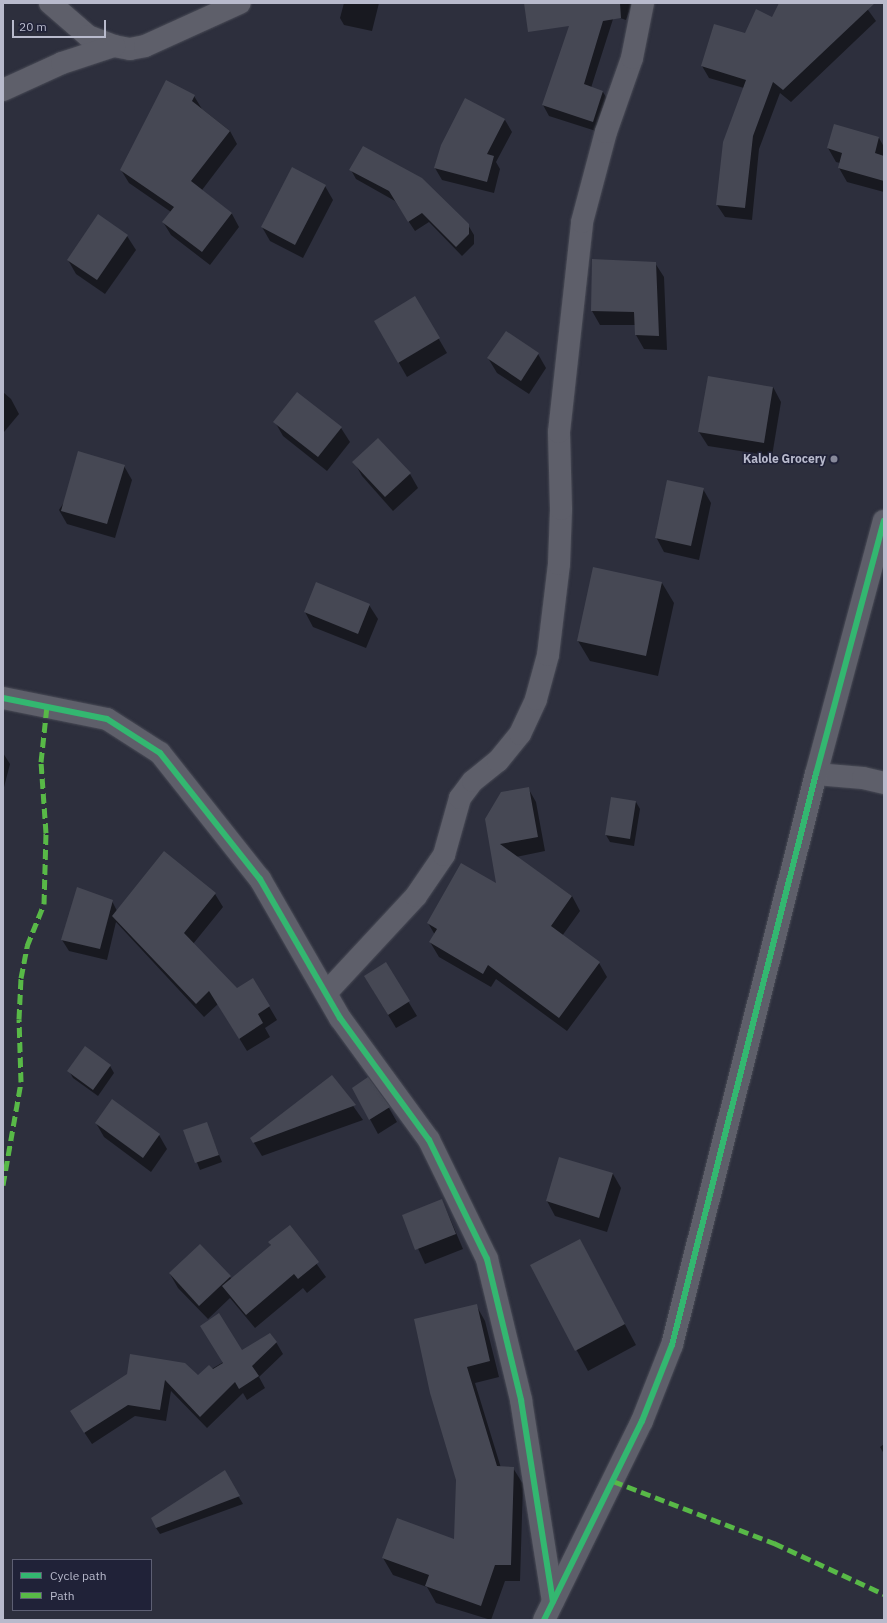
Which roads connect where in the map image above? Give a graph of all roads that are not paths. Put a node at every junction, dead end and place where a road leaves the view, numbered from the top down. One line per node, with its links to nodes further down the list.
1 (50, 3): 4 (street)
2 (240, 3): 4 (street)
3 (643, 3): 10 (street)
4 (114, 46): 5 (street)
5 (3, 90)
6 (884, 521): 8 (street)
7 (3, 698): 10 (street)
8 (816, 774): 9 (street); 11 (street)
9 (884, 783)
10 (326, 993): 11 (street)
11 (553, 1601): 12 (street)
12 (544, 1620)

